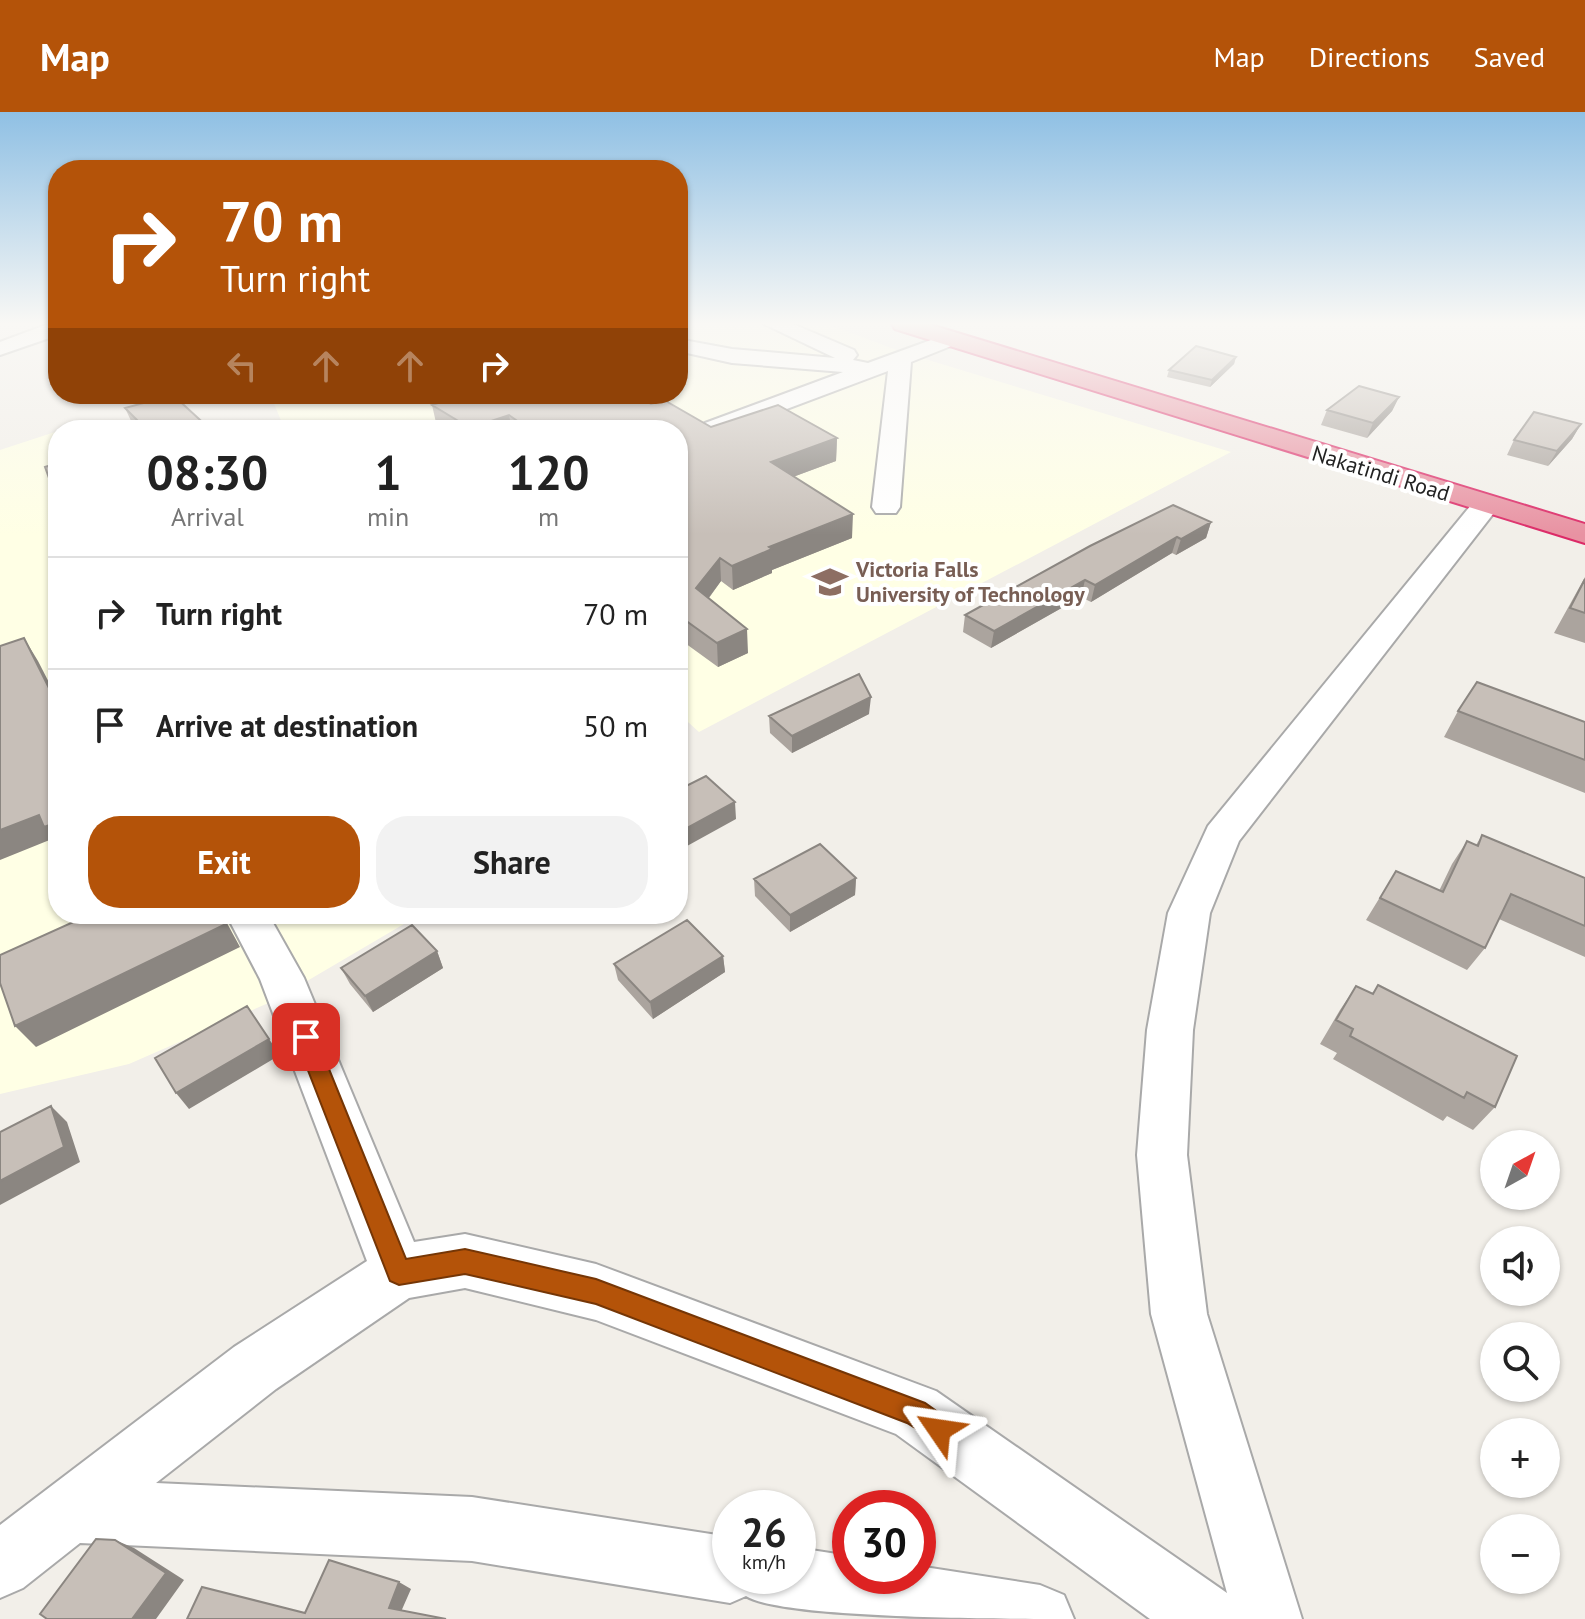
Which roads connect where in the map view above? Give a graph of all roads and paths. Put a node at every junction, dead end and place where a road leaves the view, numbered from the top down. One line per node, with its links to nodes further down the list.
1 (805, 394): 4 (street)
2 (897, 394): 6 (street)
3 (1126, 394): 5 (highway, Nakatindi Road)
4 (714, 428)
5 (1486, 505): 7 (highway, Nakatindi Road); 16 (street)
6 (886, 507)
7 (1585, 534)
8 (252, 924): 9 (street)
9 (399, 1272): 10 (street); 15 (street)
10 (73, 1511): 11 (street); 12 (street)
11 (0, 1565)
12 (712, 1567)
13 (816, 1583): 14 (street)
14 (1040, 1619)
15 (1206, 1619)
16 (1268, 1619)

